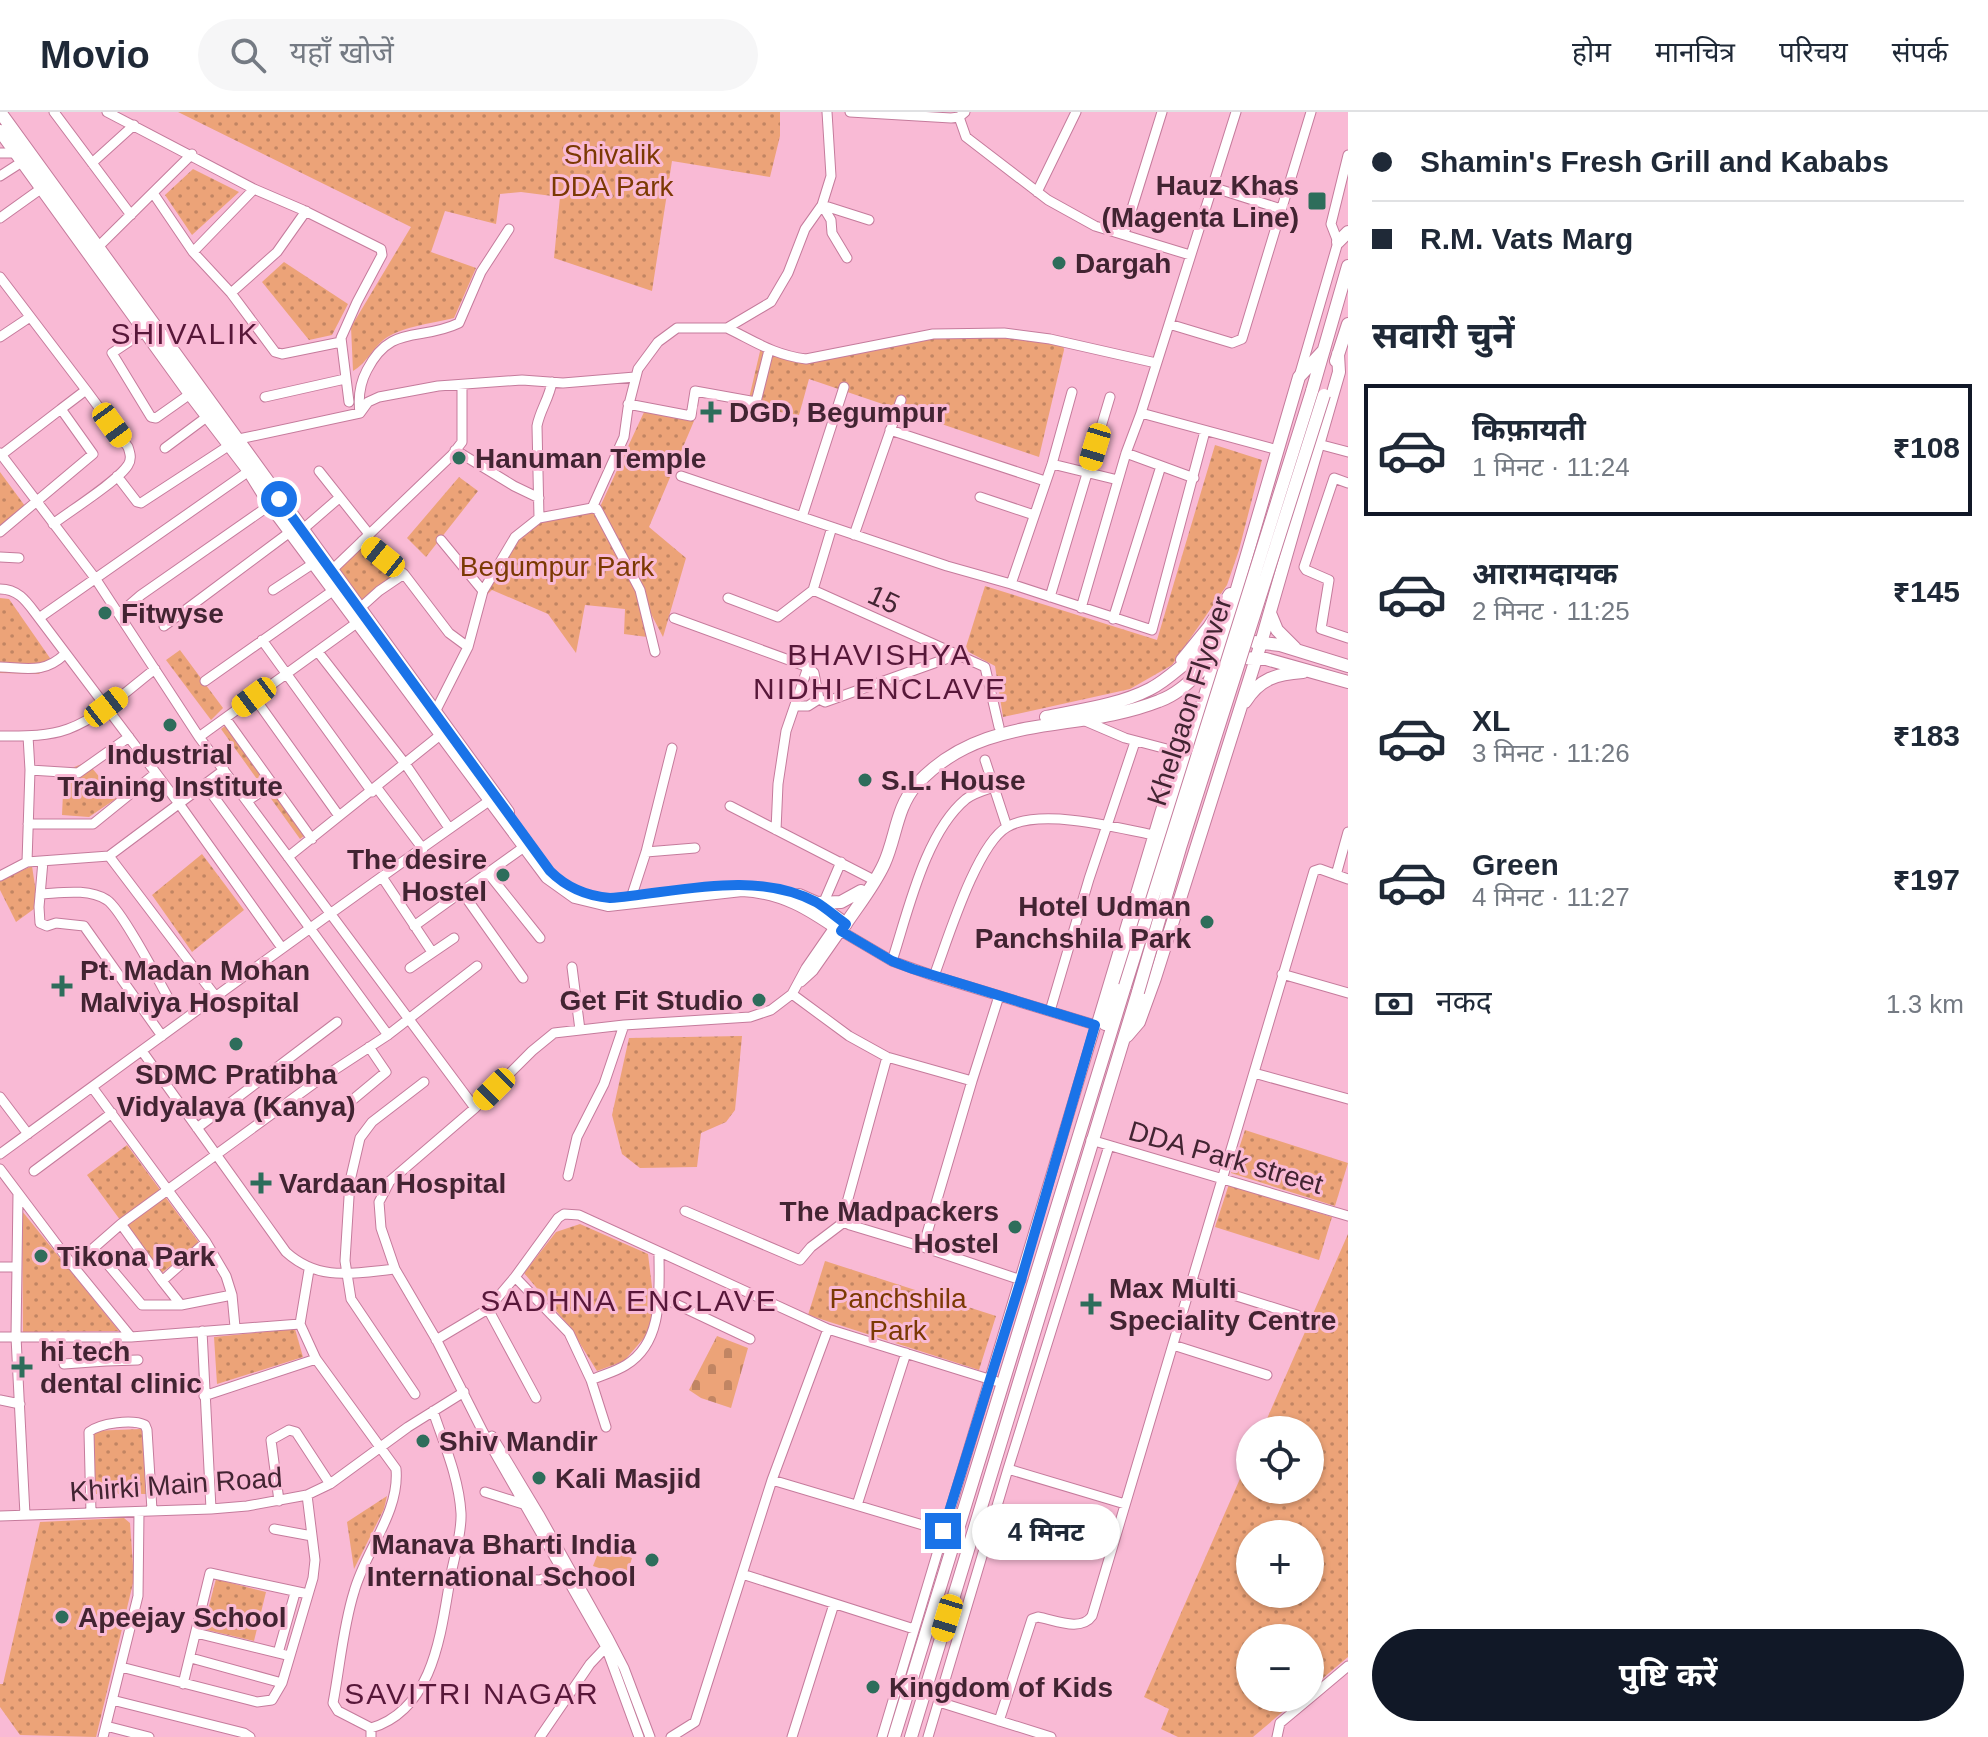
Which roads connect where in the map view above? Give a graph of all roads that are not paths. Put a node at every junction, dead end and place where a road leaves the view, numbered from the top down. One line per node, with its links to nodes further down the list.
1 (0, 112): 16 (main road)
2 (54, 112): 17 (street)
3 (107, 112): 11 (street)
4 (827, 112): 24 (street)
5 (850, 112): 10 (street)
6 (1076, 112): 22 (street)
7 (1162, 112): 31 (street)
8 (1236, 112): 19 (street)
9 (1311, 112): 25 (street)
10 (962, 115): 22 (street)
11 (134, 125): 14 (street); 17 (street)
12 (0, 131): 16 (main road)
13 (0, 153): 16 (street)
14 (192, 154): 21 (street); 23 (street)
15 (1348, 155): 32 (street)
16 (25, 156): 18 (street); 20 (main road); 33 (main road)
17 (92, 163): 27 (street)
18 (0, 176)
19 (1212, 187): 25 (street); 35 (street)
20 (42, 188): 28 (street); 45 (main road)
21 (254, 189): 26 (street); 34 (street)
22 (1037, 192): 31 (street)
23 (153, 193): 27 (street); 34 (street)
24 (822, 205): 29 (street); 36 (street); 44 (street)
25 (1281, 209): 42 (street)
26 (306, 211): 40 (street); 47 (street)
27 (131, 215): 33 (street)
28 (0, 218)
29 (869, 220)
30 (509, 229): 68 (street)
31 (1124, 234): 35 (street)
32 (1343, 237): 53 (street)
33 (98, 247): 73 (main road)
34 (193, 252): 40 (street)
35 (1190, 255): 42 (street)
36 (847, 258)
37 (1348, 266): 49 (main road, Khelgaon Flyover)
38 (0, 277): 39 (street)
39 (4, 291): 41 (street)
40 (231, 293): 47 (street)
41 (30, 317): 46 (street); 58 (street)
42 (1169, 324): 51 (street)
43 (1348, 324): 50 (main road)
44 (727, 328): 48 (street); 52 (street)
45 (145, 331): 61 (main road); 61 (street)
46 (0, 337)
47 (341, 342): 54 (street)
48 (769, 350): 51 (street); 66 (street)
49 (1324, 350): 53 (main road); 60 (main road, Khelgaon Flyover)
50 (1338, 354): 60 (main road, Khelgaon Flyover); 74 (main road)
51 (1156, 363): 69 (street)
52 (635, 377): 55 (street); 66 (street)
53 (1299, 377): 77 (main road)
54 (345, 379): 62 (street); 65 (street)
55 (552, 382): 56 (street); 94 (street)
56 (462, 385): 68 (street); 76 (street)
57 (844, 387): 99 (street)
58 (86, 390): 67 (street); 86 (street)
59 (1072, 392): 81 (street)
60 (1318, 393): 245 (main road, Khelgaon Flyover, bridge); 249 (main road, Khelgaon Flyover, bridge)
61 (190, 394): 70 (main road)
62 (265, 397)
63 (1110, 397): 85 (street)
64 (901, 400): 71 (street)
65 (349, 402)
66 (628, 404): 97 (street)
67 (61, 409): 80 (street); 95 (street)
68 (360, 413): 73 (street)
69 (1141, 413): 72 (street); 79 (street)
70 (208, 416): 73 (main road); 75 (street)
71 (890, 430): 90 (street); 105 (street)
72 (1205, 431): 77 (street); 88 (street)
73 (234, 441): 83 (main road); 86 (street); 103 (main road)
74 (1318, 444): 78 (street); 111 (main road)
75 (165, 448)
76 (455, 450): 94 (street); 106 (street)
77 (1278, 450): 108 (main road)
78 (1348, 452)
79 (1126, 453): 82 (street); 89 (street)
80 (0, 455): 95 (street)
81 (1052, 464): 85 (street); 90 (street)
82 (1161, 466): 88 (street); 131 (street)
83 (249, 471): 96 (main road); 115 (street)
84 (319, 471): 93 (street)
85 (1087, 472): 89 (street); 123 (street)
86 (117, 476): 101 (street)
87 (681, 476): 99 (street)
88 (1194, 478): 131 (street)
89 (1118, 480): 125 (street)
90 (1045, 481): 98 (street)
91 (1348, 483): 133 (street)
92 (980, 497): 98 (street)
93 (339, 498): 103 (street); 106 (street)
94 (539, 498): 100 (street)
95 (37, 500): 101 (street); 104 (street)
96 (270, 505): 103 (main road); 127 (street)
97 (592, 508): 100 (street); 140 (street)
98 (1034, 515): 117 (street)
99 (802, 517): 102 (street)
100 (539, 518): 122 (street)
101 (53, 524): 115 (street)
102 (832, 527): 105 (street); 121 (street)
103 (296, 531): 112 (main road); 113 (main road); 132 (street)
104 (0, 532)
105 (854, 535): 117 (street)
106 (366, 538): 113 (street); 114 (street)
107 (441, 540): 122 (street)
108 (1249, 546): 111 (main road); 116 (main road)
109 (0, 557): 110 (street)
110 (19, 558)
111 (1286, 558): 126 (main road)
112 (314, 563): 119 (street); 120 (main road)
113 (332, 570): 128 (main road)
114 (404, 574): 128 (street); 137 (street)
115 (95, 578): 127 (street); 129 (street)
116 (1239, 580): 135 (main road); 153 (main road)
117 (1011, 584): 123 (street)
118 (0, 589): 129 (street)
119 (273, 590)
120 (334, 590): 128 (main road); 134 (street)
121 (813, 590): 124 (street); 142 (street, 15)
122 (483, 591): 137 (street)
123 (1050, 597): 125 (street)
124 (728, 598)
125 (1081, 608): 131 (street)
126 (1270, 613): 136 (main road); 138 (main road)
127 (119, 614): 148 (street)
128 (359, 616): 139 (street); 158 (main road)
129 (39, 618): 141 (street)
130 (674, 618): 147 (street)
131 (1113, 619)
132 (164, 626)
133 (1348, 638)
134 (262, 640): 150 (street); 151 (street)
135 (1221, 641): 136 (main road); 143 (main road); 153 (main road)
136 (1261, 643): 138 (main road); 144 (main road)
137 (468, 647): 158 (street)
138 (1297, 650): 145 (main road)
139 (318, 652): 150 (street); 174 (street)
140 (655, 652)
141 (65, 654): 146 (street); 157 (street)
142 (954, 656): 155 (street); 163 (street, 15)
143 (1217, 657): 144 (main road); 161 (main road); 171 (main road)
144 (1256, 657): 149 (main road); 159 (main road)
145 (1348, 666)
146 (0, 667)
147 (808, 667): 155 (street); 156 (street)
148 (155, 669): 157 (street); 168 (street)
149 (1314, 671): 152 (main road); 159 (main road)
150 (288, 675): 154 (street); 181 (street)
151 (205, 681)
152 (1348, 682)
153 (1161, 683): 162 (main road)
154 (254, 697): 160 (street); 186 (street)
155 (819, 699): 156 (street)
156 (795, 706): 191 (street)
157 (106, 707): 166 (street); 167 (street)
158 (432, 715): 164 (main road)
159 (1236, 718): 172 (main road)
160 (226, 719): 168 (street); 178 (street)
161 (1083, 719): 162 (main road); 169 (street)
162 (1031, 724): 163 (main road)
163 (1000, 730): 208 (main road); 216 (main road)
164 (444, 733): 174 (street); 183 (main road); 213 (main road)
165 (0, 736): 166 (street)
166 (28, 736): 175 (street)
167 (129, 737): 175 (street); 177 (street)
168 (199, 737): 176 (street)
169 (1135, 742): 171 (street); 188 (street)
170 (672, 748): 198 (street)
171 (1184, 751): 172 (main road); 193 (street); 249 (main road)
172 (1224, 759): 245 (main road)
173 (985, 760): 180 (street)
174 (406, 765): 181 (street); 190 (street)
175 (30, 770): 187 (street)
176 (224, 770): 179 (street); 182 (street)
177 (156, 773): 184 (street); 187 (street)
178 (273, 784): 182 (street); 194 (street)
179 (206, 786): 184 (street); 218 (street)
180 (994, 787): 189 (street); 224 (street)
181 (374, 790): 186 (street); 197 (street)
182 (247, 801): 200 (street)
183 (489, 801): 190 (street); 195 (main road)
184 (180, 805): 199 (street); 222 (street)
185 (730, 806): 191 (street)
186 (339, 816): 194 (street)
187 (28, 824): 202 (street)
188 (1109, 825): 189 (street); 193 (street); 237 (street)
189 (1007, 827): 229 (street)
190 (449, 828): 197 (street)
191 (776, 830): 203 (street)
192 (1348, 832): 205 (street)
193 (1153, 835): 241 (street)
194 (312, 839): 200 (street)
195 (524, 847): 204 (street); 214 (main road)
196 (695, 848): 198 (street)
197 (423, 849): 207 (street)
198 (646, 852): 213 (street)
199 (109, 856): 201 (street); 235 (street)
200 (288, 857): 215 (street)
201 (43, 861): 202 (street); 212 (street)
202 (27, 862): 206 (street)
203 (841, 862): 208 (street); 214 (street)
204 (488, 873): 211 (street); 220 (street)
205 (1336, 875): 209 (street); 228 (street)
206 (0, 876)
207 (382, 877): 215 (street); 217 (street)
208 (870, 878): 210 (main road)
209 (1348, 879)
210 (861, 891): 214 (main road); 216 (main road)
211 (462, 892): 217 (street); 230 (street)
212 (40, 894): 236 (street); 244 (street)
213 (632, 895): 214 (main road)
214 (819, 907): 216 (main road); 221 (street)
215 (329, 912): 218 (street); 238 (street)
216 (840, 925): 221 (street); 224 (street); 231 (street)
217 (414, 926): 223 (street)
218 (309, 929): 222 (street); 243 (street)
219 (454, 938): 223 (street)
220 (540, 938)
221 (825, 939): 231 (street)
222 (282, 948): 235 (street)
223 (432, 952): 227 (street)
224 (892, 961): 229 (street)
225 (477, 966): 238 (street)
226 (572, 967): 242 (street)
227 (410, 968)
228 (1282, 974): 232 (street); 250 (street)
229 (934, 976): 234 (street)
230 (523, 978)
231 (799, 984): 233 (street)
232 (1348, 993)
233 (792, 994): 240 (street); 248 (street)
234 (999, 996): 237 (street); 251 (street)
235 (216, 997): 244 (street)
236 (172, 1005)
237 (1050, 1011): 241 (street)
238 (407, 1018): 243 (street); 257 (street)
239 (337, 1022): 259 (street)
240 (624, 1025): 242 (street); 267 (street)
241 (1095, 1025): 286 (street)
242 (580, 1030): 257 (street)
243 (388, 1035): 246 (street)
244 (162, 1036): 247 (street)
245 (1124, 1040): 261 (main road)
246 (369, 1047): 256 (street); 264 (street)
247 (142, 1051): 253 (street); 259 (street)
248 (887, 1057): 251 (street); 273 (street)
249 (1100, 1067): 312 (main road)
250 (1254, 1073): 255 (street); 268 (street)
251 (972, 1081): 276 (street)
252 (424, 1082): 284 (street)
253 (92, 1087): 258 (street); 260 (street)
254 (0, 1097): 260 (street)
255 (1348, 1099)
256 (350, 1102)
257 (475, 1108): 282 (street)
258 (112, 1113): 266 (street); 269 (street)
259 (197, 1128): 264 (street)
260 (28, 1134): 263 (street)
261 (1091, 1140): 262 (street, DDA Park street); 373 (main road)
262 (1109, 1146): 268 (street, DDA Park street); 322 (street)
263 (0, 1154)
264 (217, 1155): 269 (street); 283 (street)
265 (0, 1169): 270 (street)
266 (34, 1171)
267 (568, 1176)
268 (1224, 1179): 272 (street, DDA Park street); 288 (street)
269 (169, 1191): 274 (street); 275 (street)
270 (18, 1194): 279 (street); 281 (street)
271 (685, 1211): 273 (street)
272 (1348, 1216)
273 (844, 1222): 276 (street)
274 (121, 1224): 277 (street); 287 (street)
275 (206, 1242): 287 (street); 289 (street)
276 (923, 1247): 286 (street)
277 (94, 1248): 279 (street); 291 (street)
278 (659, 1253): 285 (street); 290 (street); 296 (street)
279 (73, 1266): 300 (street)
280 (0, 1267): 281 (street)
281 (16, 1267): 299 (street)
282 (395, 1269): 284 (street); 303 (street)
283 (309, 1270): 284 (street); 294 (street)
284 (345, 1273): 314 (street)
285 (515, 1277): 292 (street); 311 (street)
286 (1021, 1280): 312 (street)
287 (162, 1281): 291 (street)
288 (1192, 1282): 293 (street); 304 (street)
289 (232, 1295): 291 (street); 295 (street)
290 (659, 1296): 302 (street); 311 (street)
291 (181, 1305)
292 (488, 1309): 303 (street); 316 (street)
293 (1297, 1315)
294 (300, 1324): 295 (street); 306 (street)
295 (235, 1327): 297 (street)
296 (828, 1329): 305 (street); 323 (street)
297 (202, 1331): 300 (street); 315 (street)
298 (0, 1337): 299 (street)
299 (16, 1337): 301 (street); 318 (street)
300 (131, 1337): 301 (street)
301 (105, 1338): 308 (street)
302 (750, 1339)
303 (436, 1340): 313 (street)
304 (1173, 1345): 310 (street); 329 (street)
305 (906, 1353): 312 (street); 330 (street)
306 (316, 1359): 315 (street); 321 (street)
307 (138, 1360): 308 (street)
308 (106, 1361): 309 (street)
309 (64, 1364)
310 (1267, 1375)
311 (591, 1380): 320 (street)
312 (996, 1381): 338 (street); 372 (main road)
313 (463, 1389): 319 (street, Khirki Main Road); 328 (street); 354 (street)
314 (415, 1394)
315 (204, 1396): 331 (street)
316 (536, 1398)
317 (0, 1400): 318 (street)
318 (20, 1404): 335 (street)
319 (433, 1411): 321 (street, Khirki Main Road); 363 (street)
320 (606, 1427)
321 (382, 1447): 324 (street, Khirki Main Road); 363 (street)
322 (1008, 1469): 329 (street); 359 (street)
323 (772, 1480): 330 (street); 341 (street)
324 (330, 1484): 326 (street, Khirki Main Road); 327 (street)
325 (485, 1492): 328 (street)
326 (307, 1495): 327 (street, Khirki Main Road); 339 (street)
327 (279, 1501): 331 (street, Khirki Main Road)
328 (523, 1504): 340 (street)
329 (1125, 1504): 361 (street)
330 (857, 1505): 338 (street)
331 (211, 1509): 332 (street, Khirki Main Road)
332 (152, 1510): 333 (street, Khirki Main Road); 334 (street)
333 (139, 1512): 334 (street, Khirki Main Road); 353 (street)
334 (91, 1513): 335 (street, Khirki Main Road)
335 (25, 1515): 336 (street, Khirki Main Road)
336 (0, 1516)
337 (274, 1529): 339 (street)
338 (943, 1531): 346 (street)
339 (312, 1536): 344 (street)
340 (562, 1570): 342 (street); 348 (street)
341 (742, 1574): 345 (street); 369 (street)
342 (509, 1579)
343 (295, 1593): 344 (street); 347 (street); 349 (street)
344 (308, 1594): 350 (street)
345 (834, 1604): 346 (street); 370 (street)
346 (914, 1629): 371 (street)
347 (196, 1633): 349 (street); 351 (street)
348 (606, 1647): 354 (street); 366 (street)
349 (278, 1653): 350 (street)
350 (290, 1656): 355 (street)
351 (191, 1658): 355 (street); 356 (street)
352 (1348, 1666): 357 (street)
353 (121, 1667): 356 (street); 358 (street)
354 (620, 1670): 367 (street); 368 (street)
355 (282, 1683): 356 (street)
356 (183, 1684)
357 (1324, 1686)
358 (112, 1700): 362 (street); 365 (street)
359 (939, 1702): 361 (street); 374 (street)
360 (1293, 1712): 376 (street)
361 (999, 1721): 375 (street)
362 (104, 1732): 364 (street)
363 (371, 1733)
364 (145, 1736)
365 (250, 1737)
366 (540, 1737)
367 (639, 1737)
368 (650, 1737)
369 (671, 1737)
370 (792, 1737)
371 (882, 1737)
372 (894, 1737)
373 (911, 1737)
374 (928, 1737)
375 (1051, 1737)
376 (1277, 1737)

